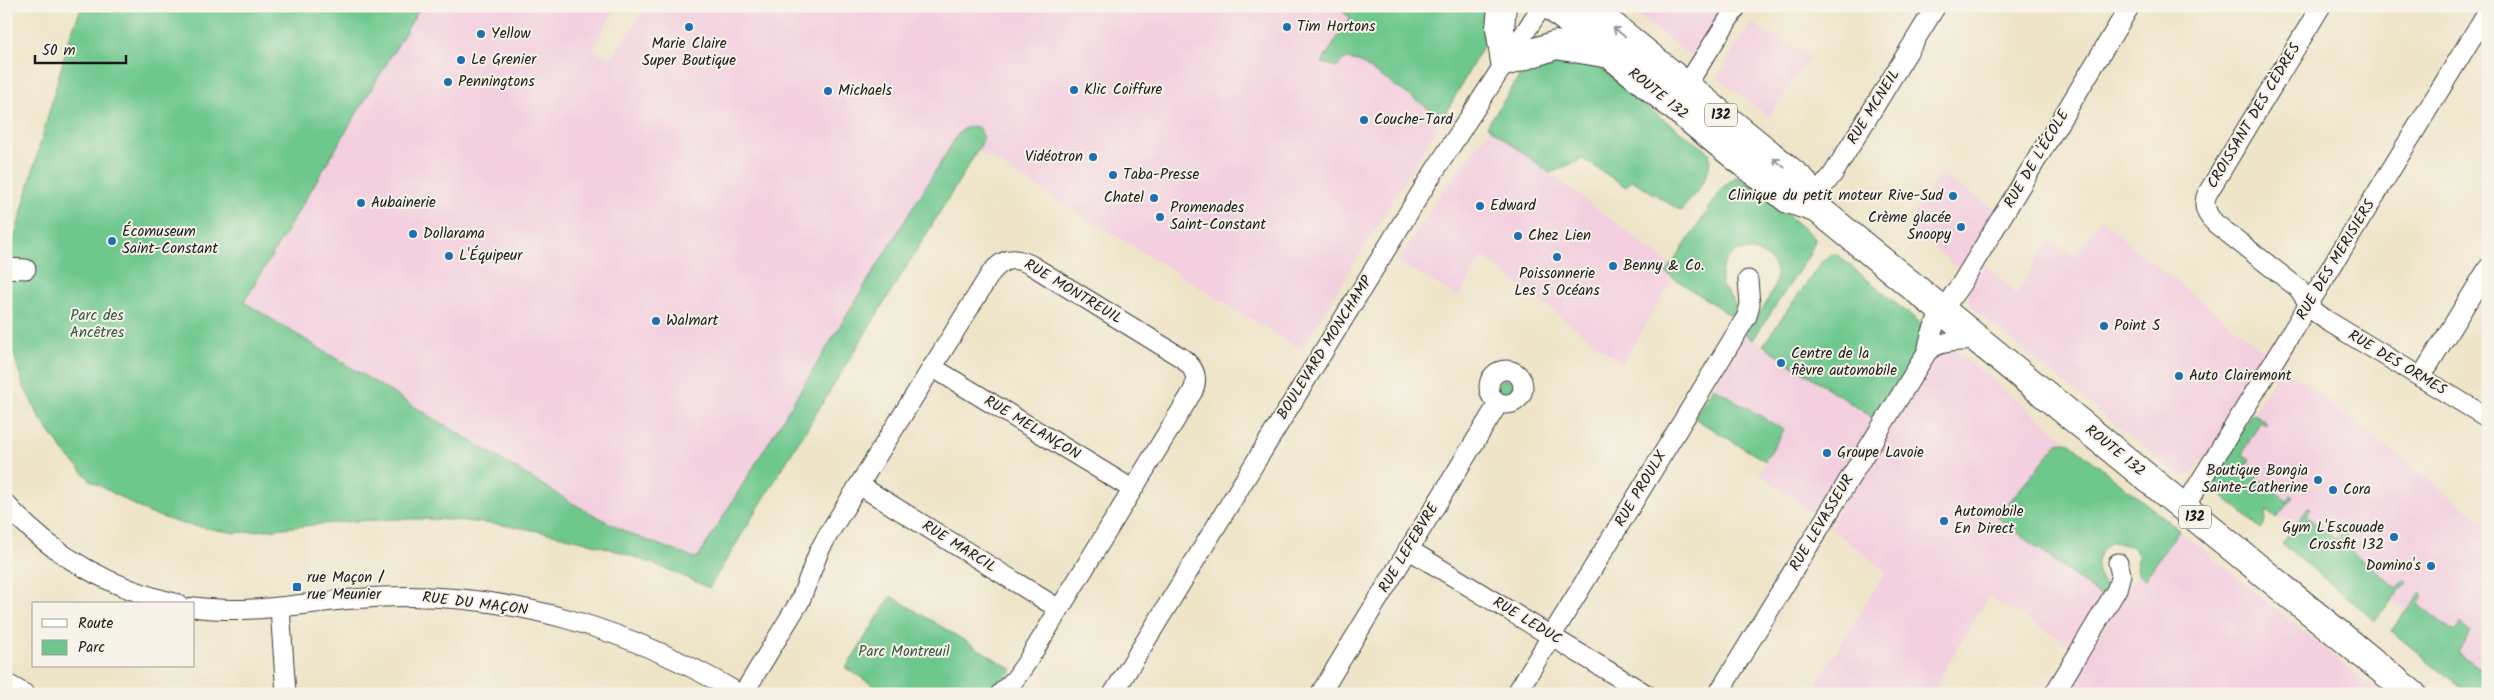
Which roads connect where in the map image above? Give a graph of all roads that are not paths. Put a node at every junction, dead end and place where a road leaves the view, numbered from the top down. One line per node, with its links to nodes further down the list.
1 (1502, 6): 11 (highway)
2 (1542, 6): 11 (street, BOULEVARD MONCHAMP)
3 (1551, 6): 10 (highway, ROUTE 132 / 132)
4 (1588, 6): 12 (highway, ROUTE 132 / 132, one-way to 4)
5 (1737, 6): 12 (street)
6 (1936, 6): 13 (street, RUE MCNEIL)
7 (2130, 6): 19 (street, RUE DE L'ÉCOLE)
8 (2321, 6): 18 (street, CROISSANT DES CÈDRES)
9 (2488, 11): 18 (street, RUE DES MERISIERS)
10 (1608, 54): 11 (highway); 13 (highway, ROUTE 132 / 132)
11 (1504, 62): 42 (street, BOULEVARD MONCHAMP)
12 (1686, 86): 13 (highway, ROUTE 132 / 132, one-way to 12)
13 (1813, 205): 19 (highway, ROUTE 132 / 132)
14 (6, 268): 16 (street)
15 (2488, 268): 23 (street)
16 (26, 269)
17 (1748, 280): 36 (street, RUE PROULX)
18 (2309, 304): 23 (street, RUE DES ORMES); 29 (street, RUE DES MERISIERS)
19 (1941, 310): 20 (highway, ROUTE 132 / 132); 21 (street, RUE LEVASSEUR)
20 (1979, 340): 21 (street); 29 (highway, ROUTE 132 / 132)
21 (1927, 352): 46 (street, RUE LEVASSEUR)
22 (932, 367): 26 (street, RUE MONTREUIL); 27 (street, RUE MELANÇON); 27 (street, RUE MONTREUIL)
23 (2421, 377): 25 (street, RUE DES ORMES)
24 (1498, 404): 30 (street, RUE LEFEBVRE)
25 (2488, 418)
26 (859, 486): 35 (street, RUE MARCIL); 40 (street, RUE MONTREUIL)
27 (1132, 490): 35 (street, RUE MONTREUIL)
28 (6, 504): 32 (street)
29 (2184, 508): 48 (highway, ROUTE 132 / 132)
30 (1408, 549): 36 (street, RUE LEDUC); 43 (street, RUE LEFEBVRE)
31 (2118, 563): 47 (street)
32 (171, 602)
33 (195, 607): 34 (street, RUE DU MAÇON)
34 (280, 608): 39 (street); 40 (street, RUE DU MAÇON)
35 (1059, 609): 41 (street, RUE MONTREUIL)
36 (1551, 636): 44 (street, RUE PROULX); 45 (street, RUE LEDUC)
37 (6, 683): 38 (street)
38 (25, 694)
39 (286, 694)
40 (742, 694)
41 (1000, 694)
42 (1113, 694)
43 (1320, 694)
44 (1516, 694)
45 (1646, 694)
46 (1718, 694)
47 (2054, 694)
48 (2412, 694)

